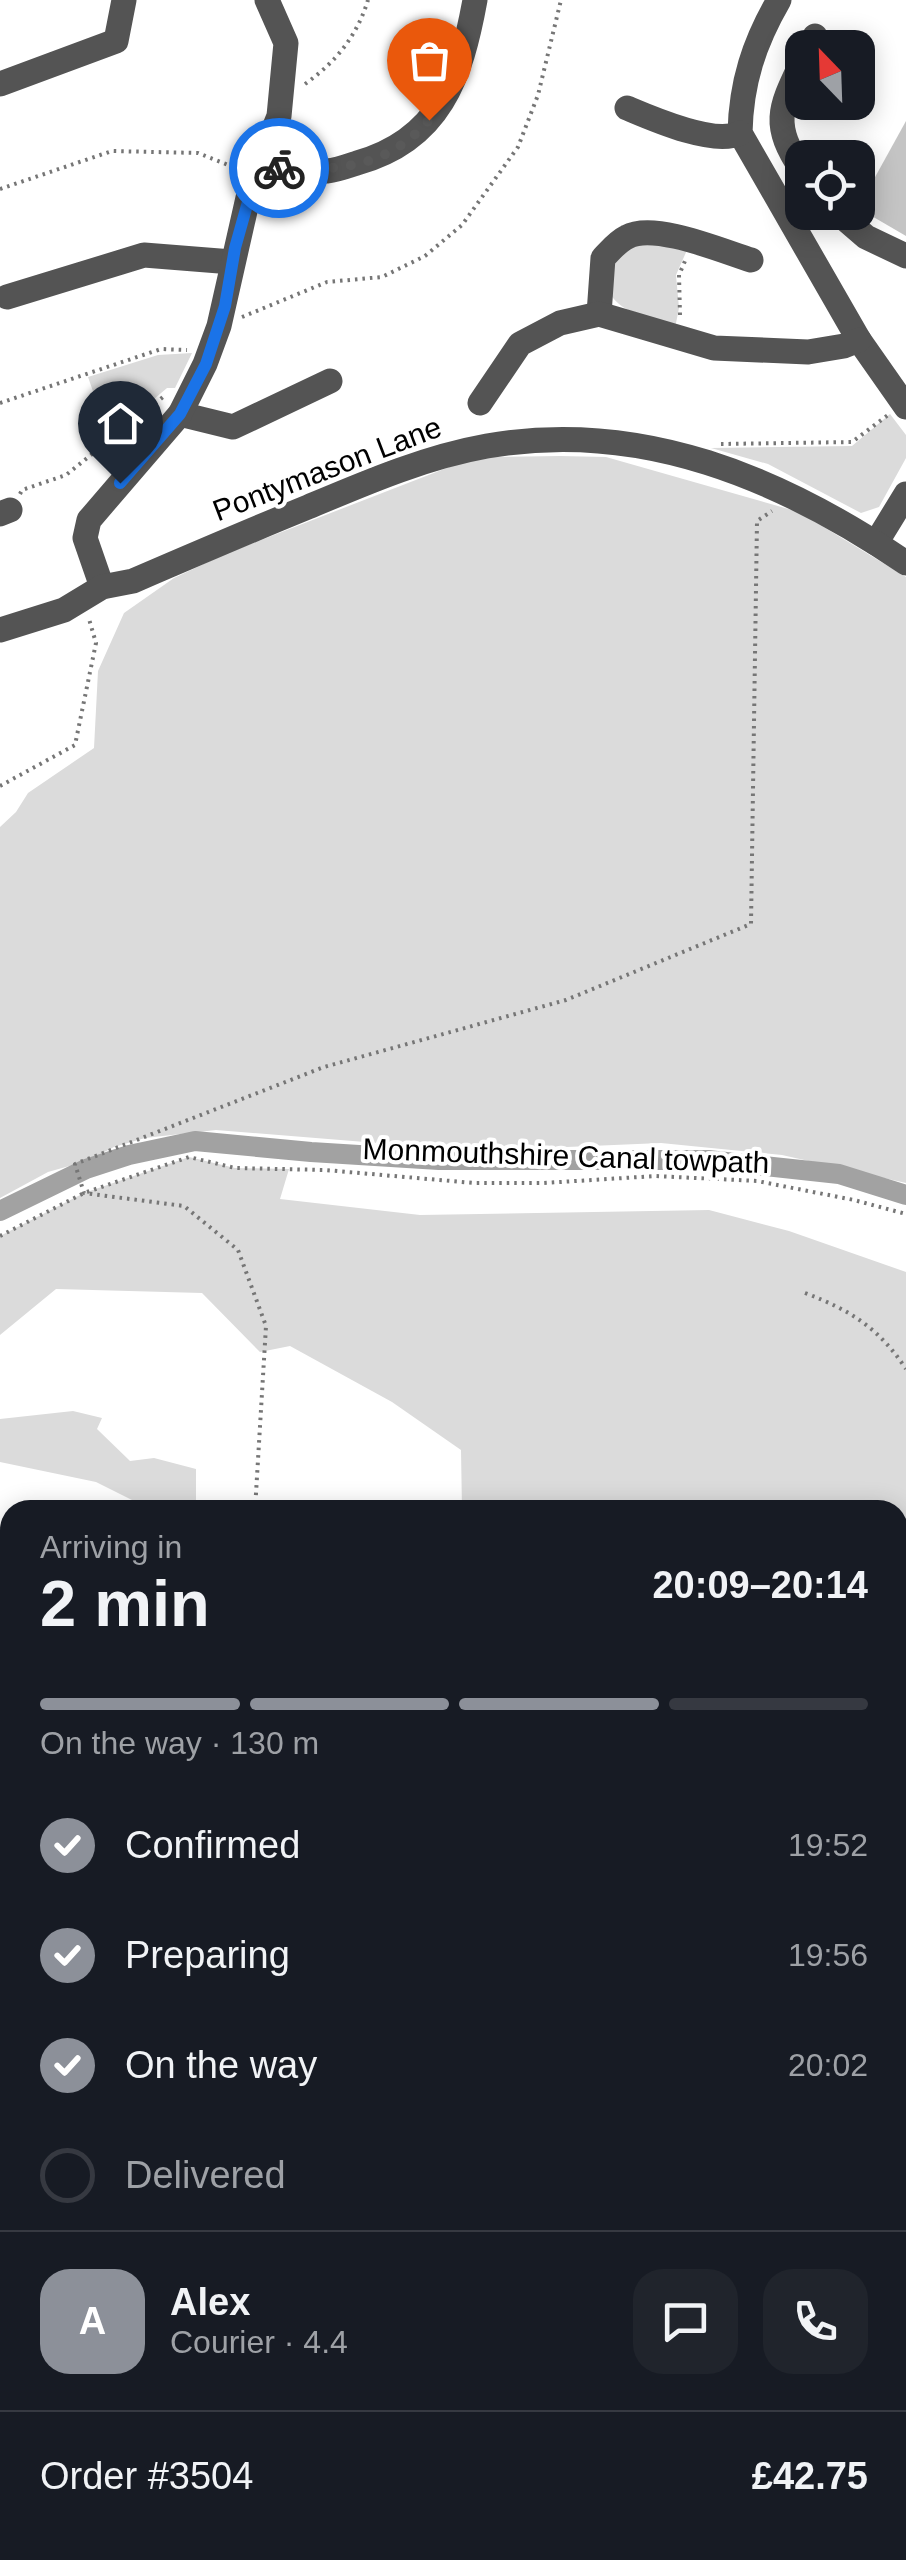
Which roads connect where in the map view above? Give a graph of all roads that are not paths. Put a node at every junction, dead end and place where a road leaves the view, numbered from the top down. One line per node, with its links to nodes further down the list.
1 (124, 0): 5 (street)
2 (268, 0): 10 (street)
3 (475, 0): 10 (street)
4 (779, 0): 8 (street)
5 (0, 84)
6 (785, 97): 9 (street)
7 (627, 108): 8 (street)
8 (740, 132): 17 (street)
9 (786, 140)
10 (257, 171): 14 (street)
11 (859, 230): 13 (street)
12 (740, 249): 16 (street)
13 (906, 256)
14 (232, 262): 15 (street); 20 (street)
15 (7, 297)
16 (599, 314): 17 (street); 19 (street)
17 (859, 340): 21 (street)
18 (330, 381): 20 (street)
19 (495, 394)
20 (186, 403): 25 (street)
21 (904, 405)
22 (906, 494): 23 (street)
23 (876, 542): 24 (street, Pontymason Lane); 25 (street, Pontymason Lane)
24 (906, 563)
25 (92, 593): 26 (street, Pontymason Lane)
26 (0, 630)

